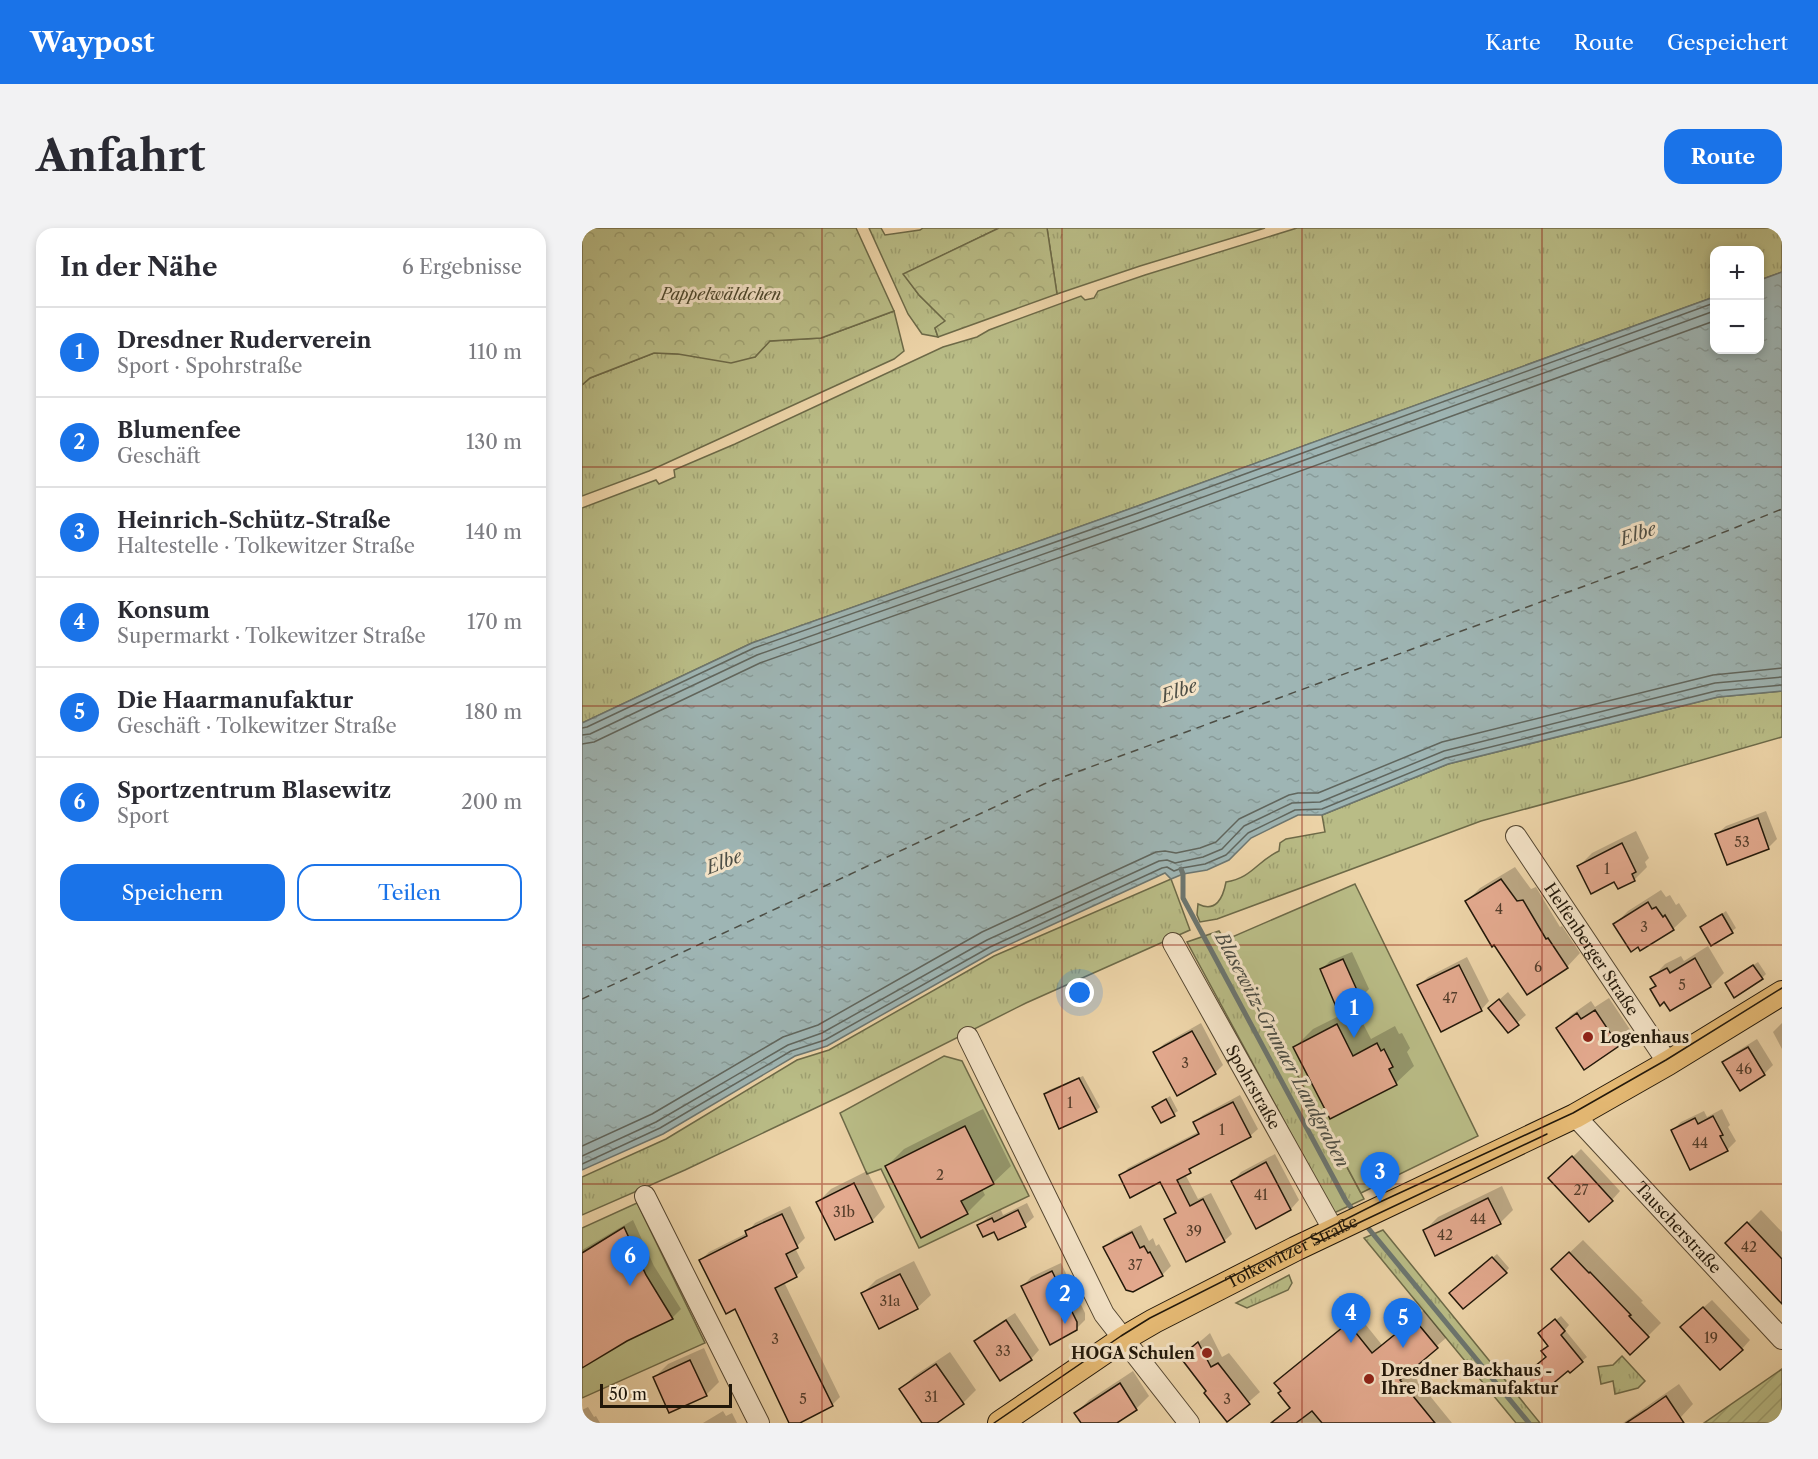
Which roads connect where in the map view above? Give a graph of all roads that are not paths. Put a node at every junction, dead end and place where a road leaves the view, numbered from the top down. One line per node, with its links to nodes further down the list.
1 (1516, 836): 5 (street, Helfenberger Straße)
2 (1173, 943): 8 (street, Spohrstraße)
3 (1782, 993): 5 (main road, Tolkewitzer Straße)
4 (968, 1037): 9 (street)
5 (1668, 1063): 6 (main road, Tolkewitzer Straße)
6 (1575, 1116): 8 (main road, Tolkewitzer Straße); 10 (street, Tauscherstraße)
7 (645, 1196): 11 (street)
8 (1337, 1229): 9 (main road, Tolkewitzer Straße)
9 (1123, 1339): 12 (main road, Tolkewitzer Straße); 13 (street)
10 (1782, 1339)
11 (759, 1423)
12 (1000, 1423)
13 (1189, 1423)

